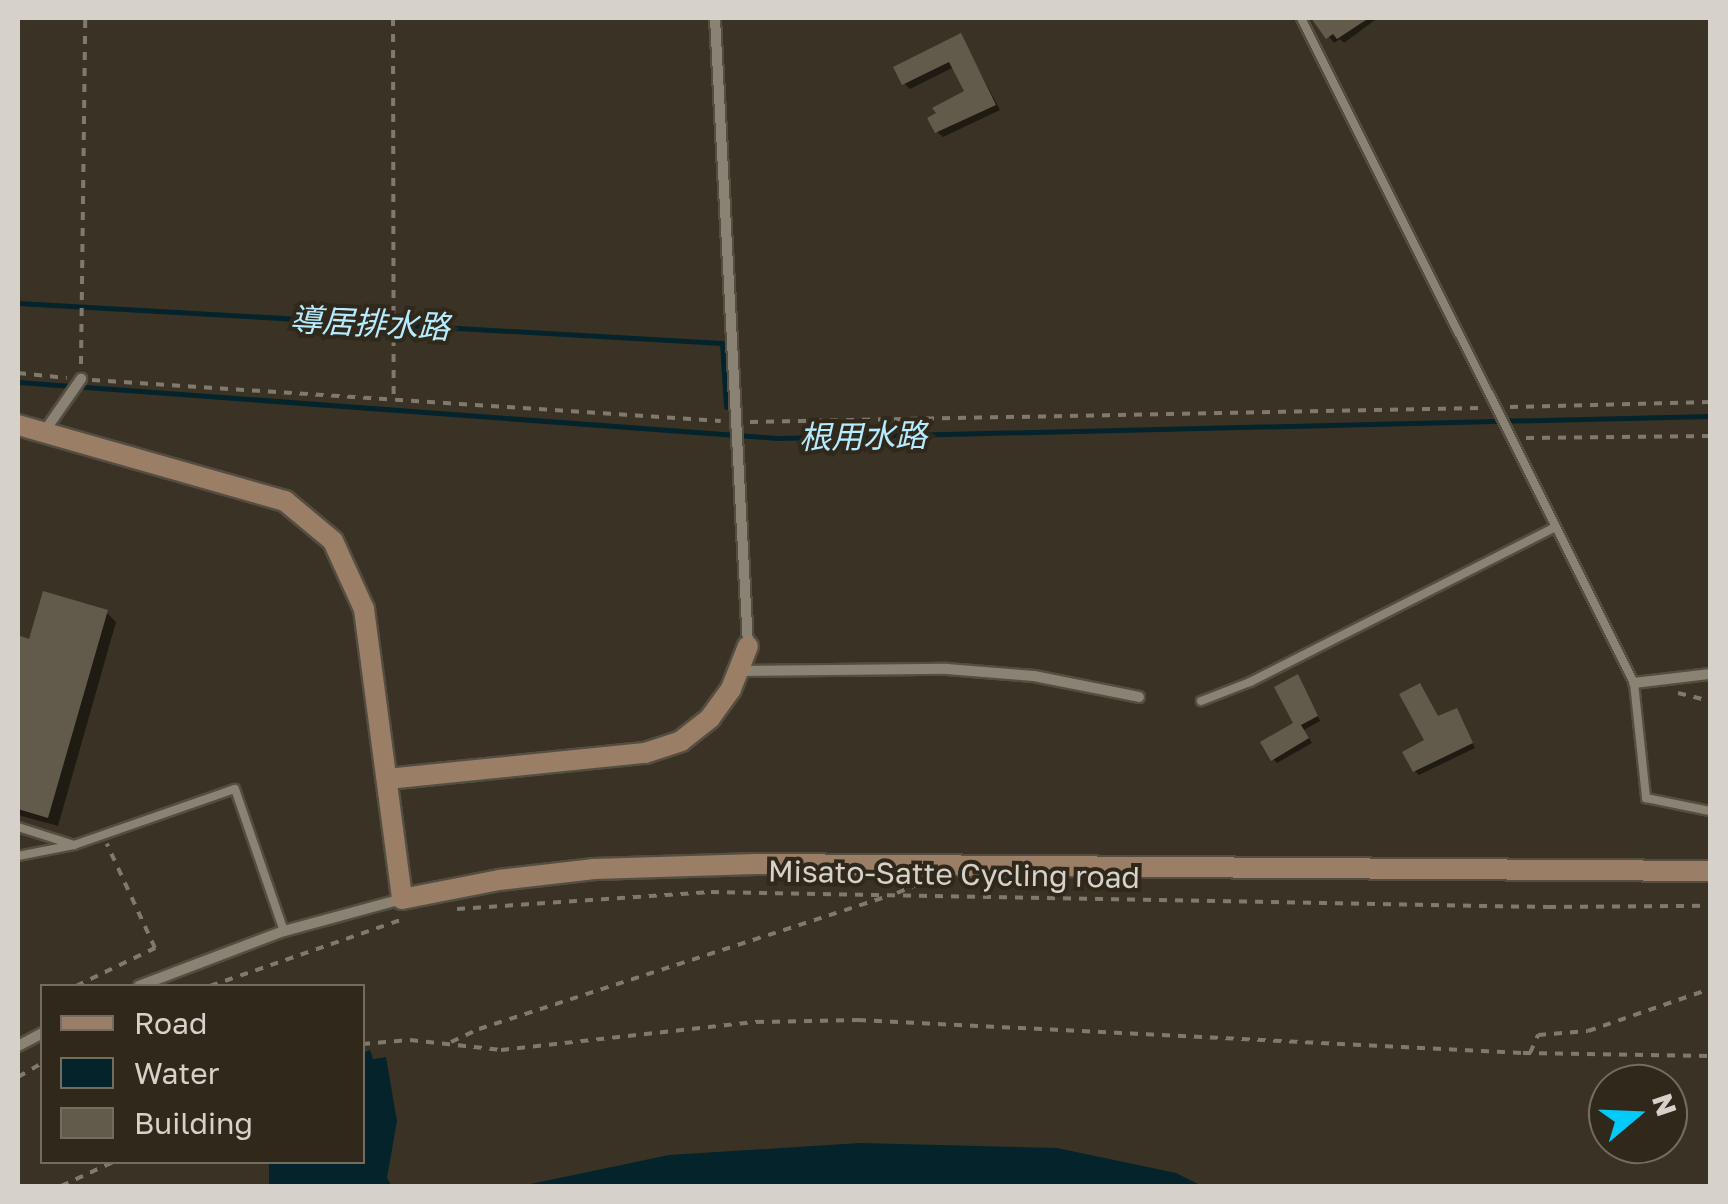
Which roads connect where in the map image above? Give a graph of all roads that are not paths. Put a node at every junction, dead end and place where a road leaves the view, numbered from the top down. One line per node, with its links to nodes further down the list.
1 (715, 18): 7 (street)
2 (1301, 18): 6 (lane)
3 (81, 379): 5 (street)
4 (18, 425): 5 (street)
5 (44, 432): 13 (street)
6 (1554, 528): 10 (lane); 12 (lane)
7 (748, 646): 8 (street)
8 (738, 671): 11 (street); 13 (street)
9 (1710, 674): 10 (street)
10 (1634, 683): 14 (lane)
11 (1138, 697)
12 (1202, 701)
13 (387, 779): 19 (street)
14 (1710, 810)
15 (18, 827): 16 (lane)
16 (74, 845): 17 (lane); 20 (lane)
17 (18, 856)
18 (1710, 871): 19 (street)
19 (404, 908): 20 (street)
20 (284, 931): 21 (street)
21 (144, 984)
22 (40, 1034): 23 (street)
23 (18, 1046)

